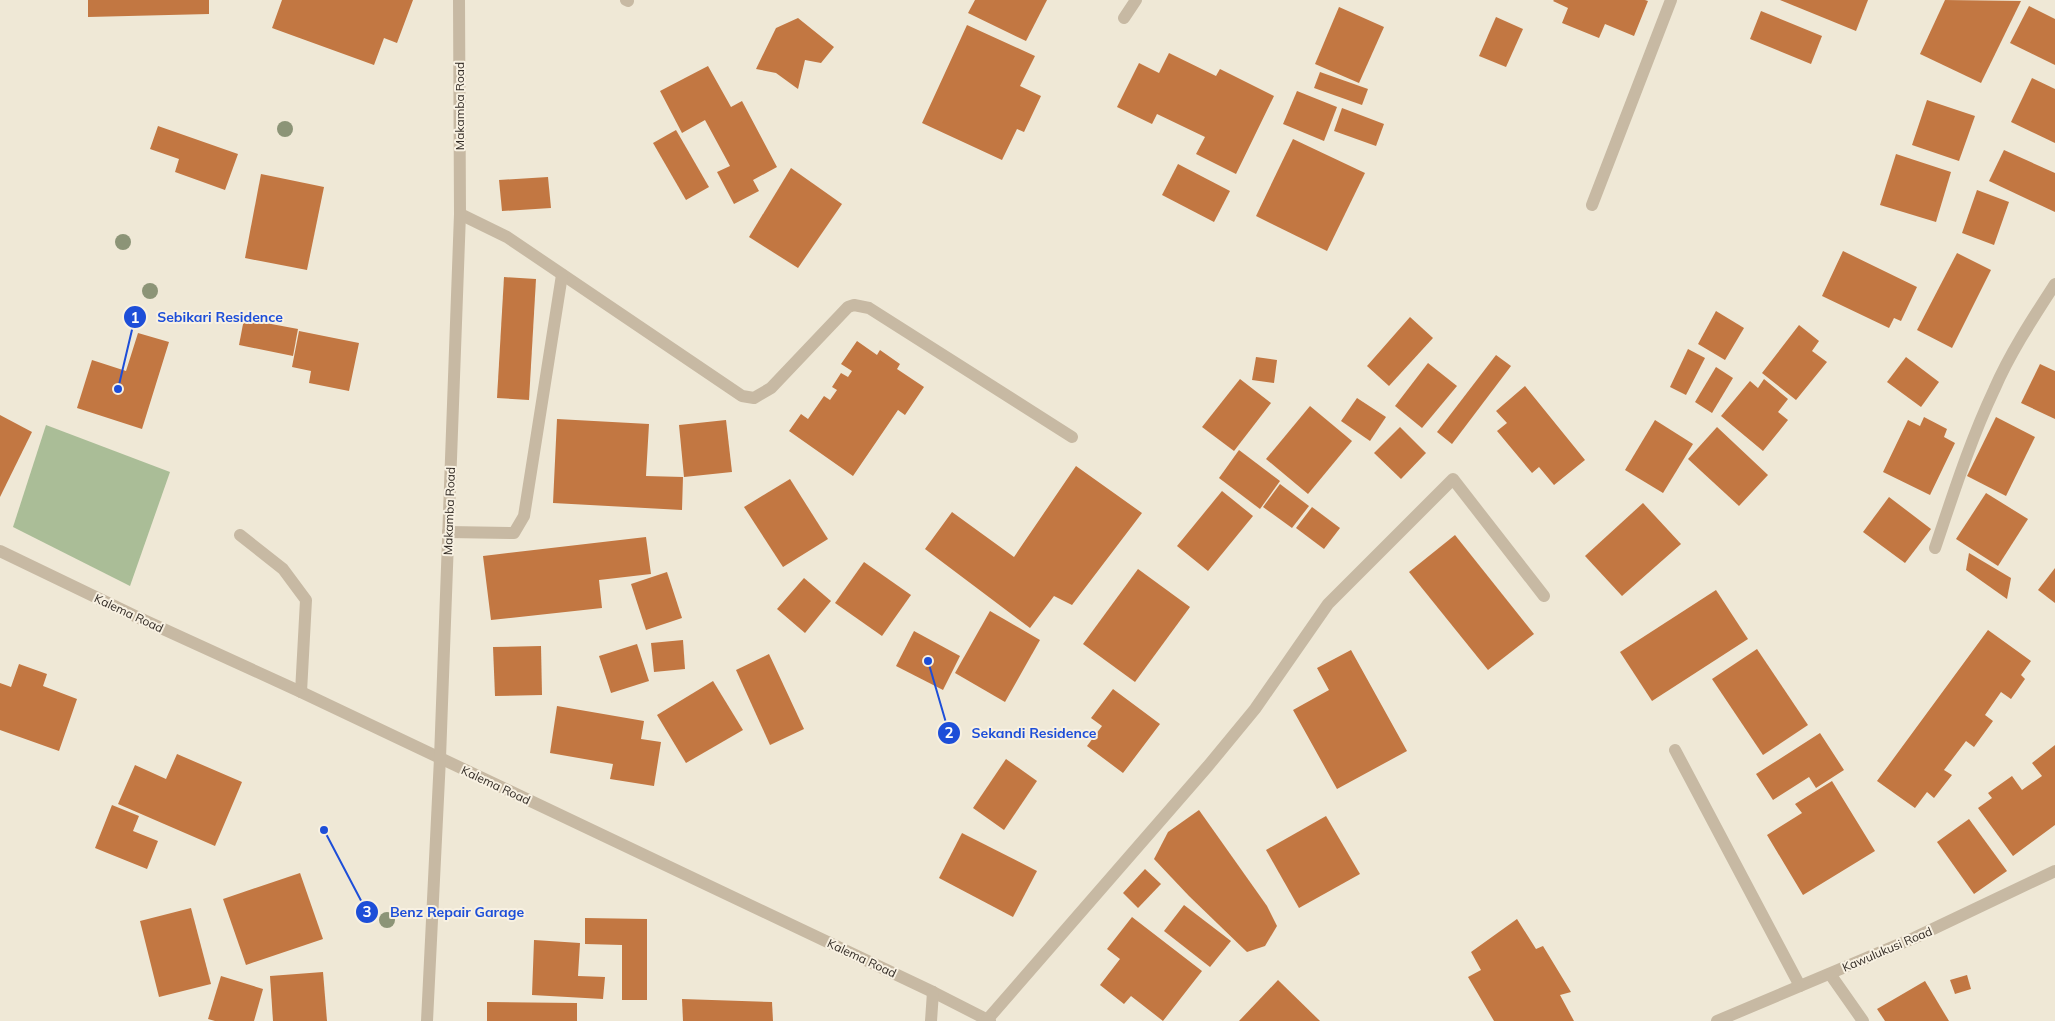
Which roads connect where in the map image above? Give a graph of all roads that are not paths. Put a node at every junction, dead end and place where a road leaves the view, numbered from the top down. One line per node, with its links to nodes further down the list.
1 (458, 0): 6 (street, Makamba Road)
2 (1136, 0): 4 (street)
3 (1671, 0): 5 (street)
4 (1124, 18)
5 (1592, 205)
6 (460, 214): 7 (street); 10 (street, Makamba Road)
7 (562, 275): 9 (street); 10 (street)
8 (2055, 284): 12 (street)
9 (1072, 437)
10 (448, 532): 17 (street, Makamba Road)
11 (240, 535): 15 (street)
12 (1935, 548)
13 (0, 551): 15 (street, Kalema Road)
14 (1544, 596): 22 (street)
15 (301, 692): 17 (street, Kalema Road)
16 (1675, 750): 20 (street)
17 (440, 758): 21 (street, Kalema Road); 23 (street, Makamba Road)
18 (2055, 871): 19 (street, Kawulukusi Road)
19 (1830, 974): 20 (street, Kawulukusi Road); 26 (street)
20 (1800, 986): 25 (street, Kawulukusi Road)
21 (933, 992): 22 (street, Kalema Road); 24 (street)
22 (989, 1020)
23 (427, 1021)
24 (931, 1021)
25 (1717, 1021)
26 (1863, 1021)

